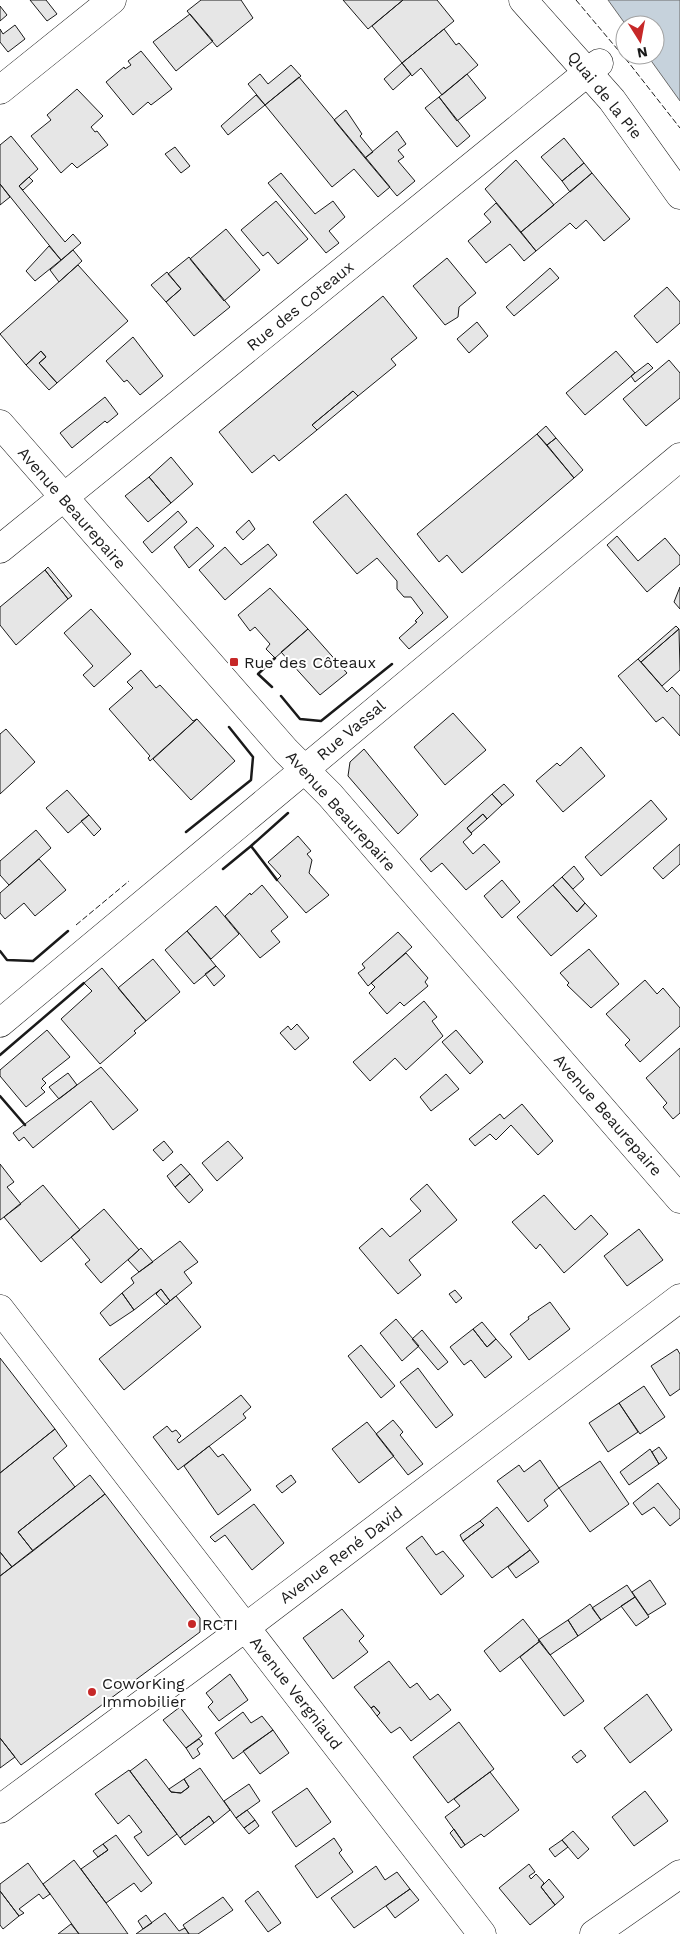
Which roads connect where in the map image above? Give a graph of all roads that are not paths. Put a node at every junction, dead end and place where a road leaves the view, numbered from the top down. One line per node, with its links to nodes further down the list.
1 (112, 0): 4 (street)
2 (523, 0): 3 (street, Quai de la Pie)
3 (593, 68): 5 (street, Quai de la Pie); 8 (street, Rue des Coteaux)
4 (0, 90)
5 (680, 195)
6 (0, 424): 8 (street, Avenue Beaurepaire)
7 (680, 457): 10 (street, Rue Vassal)
8 (63, 498): 9 (street, Rue des Coteaux); 10 (street, Avenue Beaurepaire)
9 (0, 549)
10 (304, 769): 11 (street, Rue Vassal); 12 (street, Avenue Beaurepaire)
11 (4, 1011)
12 (680, 1199)
13 (680, 1298): 15 (street, Avenue René David)
14 (0, 1309): 15 (street, Avenue Vergniaud)
15 (246, 1627): 16 (street, Avenue René David); 18 (street, Avenue Vergniaud)
16 (0, 1809)
17 (680, 1874): 19 (street)
18 (482, 1934)
19 (594, 1934)

